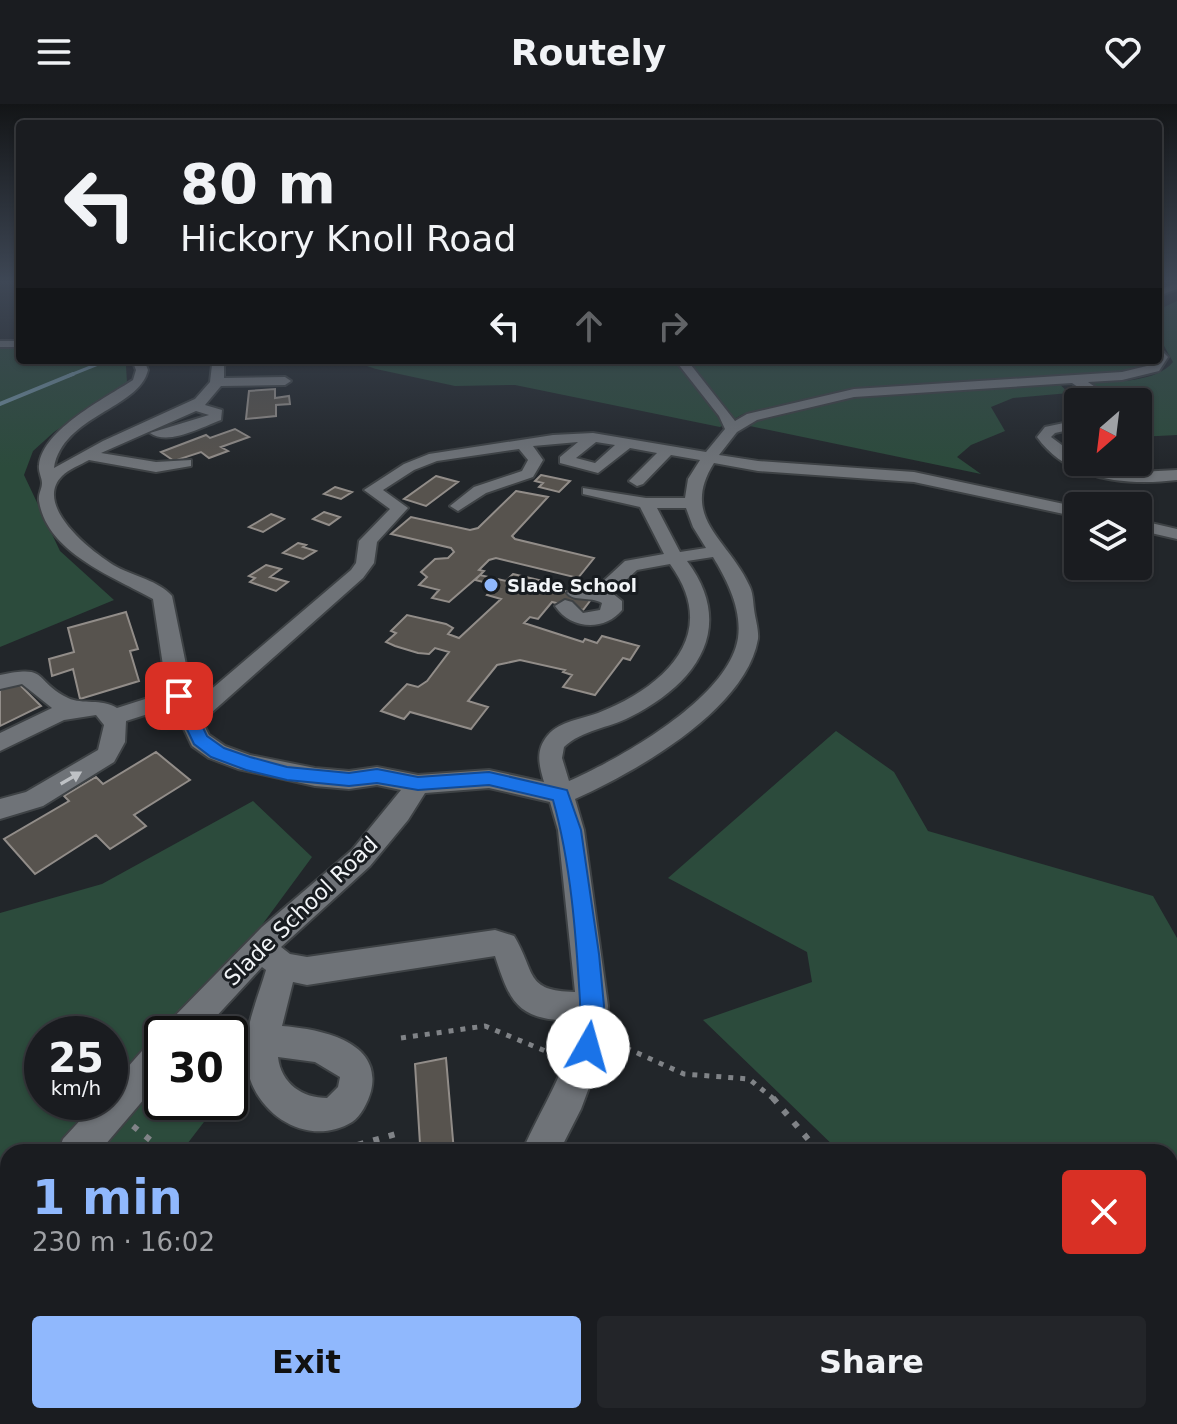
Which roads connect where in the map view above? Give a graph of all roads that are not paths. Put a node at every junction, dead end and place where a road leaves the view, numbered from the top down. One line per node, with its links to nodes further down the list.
1 (140, 364): 22 (street)
2 (684, 364): 10 (street)
3 (1158, 364): 5 (street)
4 (219, 370): 6 (street); 8 (street)
5 (1073, 378): 7 (street); 10 (street)
6 (285, 381)
7 (1088, 388)
8 (195, 406): 11 (street); 11 (street)
9 (1064, 427): 16 (street)
10 (732, 429): 18 (street)
11 (133, 432): 17 (street)
12 (593, 437): 13 (street); 13 (street); 14 (street)
13 (628, 442): 15 (street)
14 (523, 444): 27 (street); 38 (street)
15 (669, 449): 18 (street); 23 (street)
16 (1064, 453)
17 (87, 455): 19 (street); 22 (street)
18 (710, 457): 26 (street); 28 (street)
19 (186, 463)
20 (1177, 475): 21 (street)
21 (1116, 476)
22 (49, 481): 35 (street)
23 (637, 481)
24 (589, 491): 25 (street)
25 (646, 503): 26 (street); 32 (street)
26 (692, 503): 31 (street)
27 (458, 506)
28 (1064, 509)
29 (1152, 528): 30 (street)
30 (1177, 534)
31 (719, 551): 32 (street); 41 (street)
32 (674, 556): 33 (street); 41 (street)
33 (602, 593): 33 (street)
34 (0, 682): 36 (street)
35 (179, 696): 37 (street); 38 (street)
36 (84, 707): 37 (street); 39 (street)
37 (114, 717): 42 (street, one-way to 37)
38 (190, 719): 40 (street)
39 (0, 743)
40 (418, 784): 41 (street); 43 (street, Slade School Road)
41 (561, 795): 44 (street)
42 (0, 809)
43 (271, 957): 44 (street); 45 (street, Slade School Road); 46 (street)
44 (592, 1006): 49 (street)
45 (201, 1016)
46 (265, 1041)
47 (144, 1074): 48 (street)
48 (83, 1144)
49 (544, 1144)

